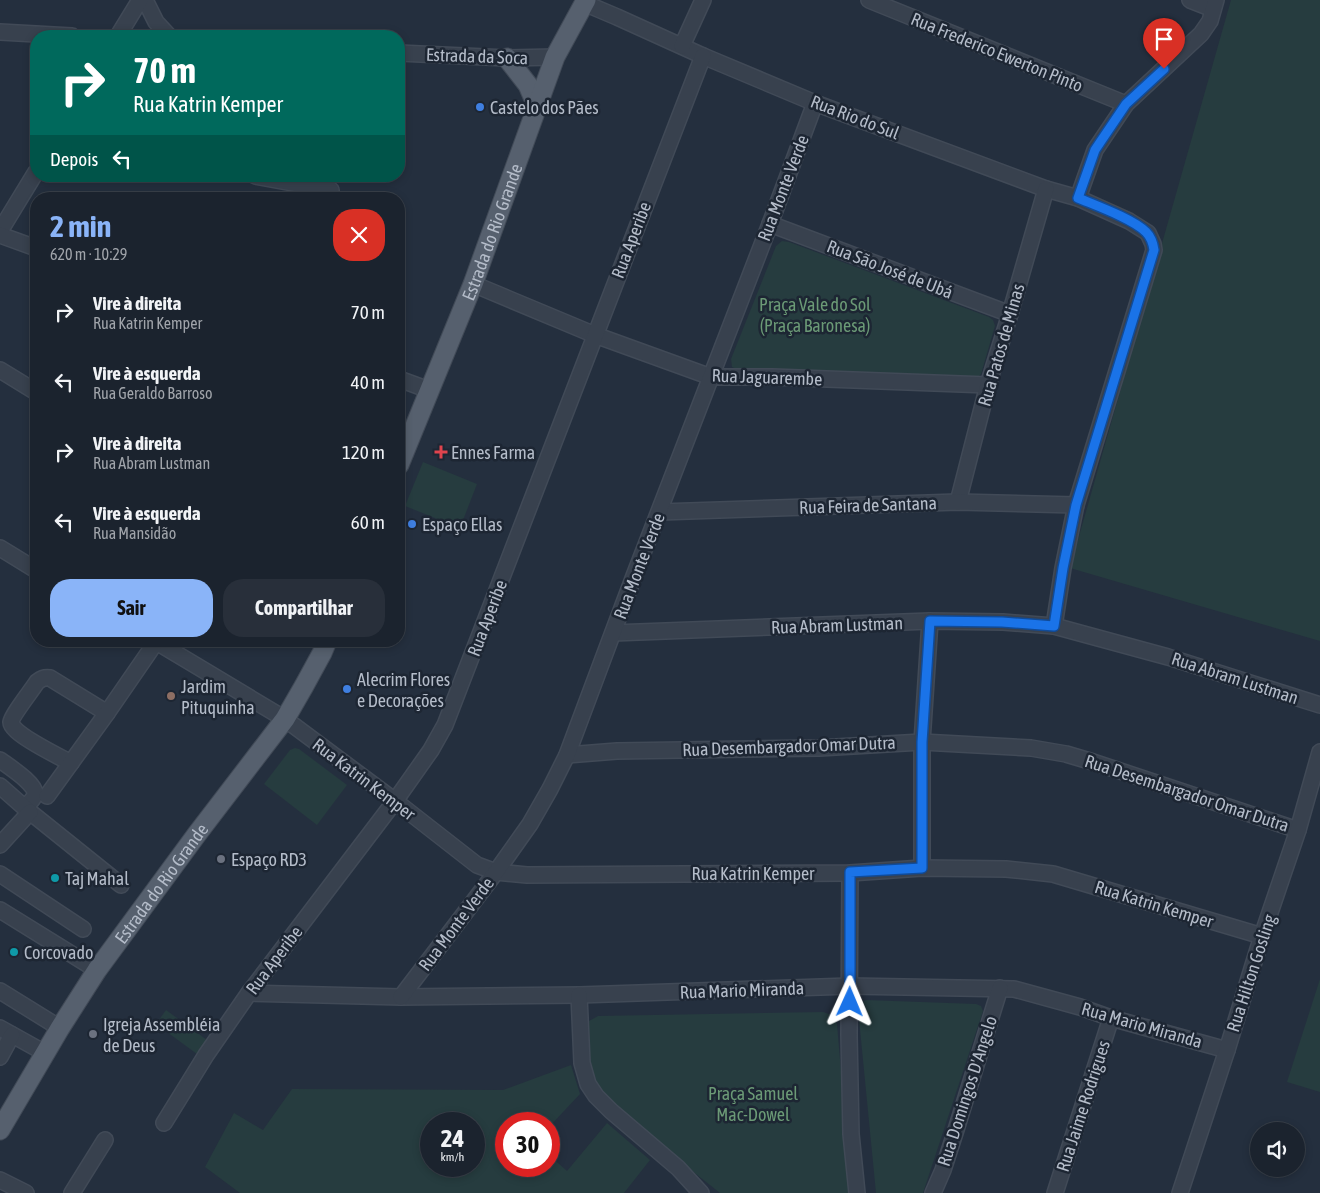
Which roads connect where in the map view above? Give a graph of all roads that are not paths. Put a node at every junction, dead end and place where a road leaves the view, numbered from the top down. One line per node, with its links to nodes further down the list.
1 (140, 0): 8 (street)
2 (145, 0): 9 (street)
3 (703, 0): 12 (street)
4 (869, 0): 18 (street, Rua Frederico Ewerton Pinto)
5 (1190, 0): 7 (street)
6 (585, 2): 12 (street, Rua Rio do Sul); 15 (main road, Estrada do Rio Grande)
7 (1215, 5): 18 (street)
8 (122, 30)
9 (163, 30)
10 (0, 32): 11 (street)
11 (30, 34)
12 (682, 46): 14 (street, Rua Rio do Sul)
13 (405, 54): 16 (street, Estrada da Soca)
14 (703, 56): 17 (street, Rua Rio do Sul); 31 (street, Rua Aperibe)
15 (555, 57): 16 (street, Estrada da Soca); 19 (main road, Estrada do Rio Grande)
16 (507, 58): 19 (main road)
17 (815, 103): 23 (street, Rua Rio do Sul); 25 (street, Rua Monte Verde)
18 (1126, 104): 24 (street)
19 (537, 106): 29 (main road, Estrada do Rio Grande)
20 (30, 182): 26 (street)
21 (293, 182): 22 (street)
22 (331, 188)
23 (1046, 188): 24 (street, Rua Rio do Sul); 30 (street, Rua Patos de Minas)
24 (1078, 198): 40 (street, Rua Rio do Sul)
25 (770, 224): 30 (street, Rua São José de Ubá); 33 (street, Rua Monte Verde)
26 (0, 231)
27 (0, 236): 28 (street)
28 (30, 246)
29 (473, 284): 31 (street, Rua Jaguarembe); 37 (main road, Estrada do Rio Grande)
30 (1010, 314): 35 (street, Rua Patos de Minas)
31 (595, 335): 33 (street, Rua Jaguarembe); 60 (street, Rua Aperibe)
32 (0, 370): 36 (street)
33 (711, 377): 35 (street, Rua Jaguarembe); 41 (street, Rua Monte Verde)
34 (405, 381): 37 (street)
35 (988, 385): 39 (street, Rua Patos de Minas)
36 (30, 388)
37 (429, 390): 38 (main road, Estrada do Rio Grande)
38 (405, 450)
39 (958, 502): 40 (street, Rua Feira de Santana); 41 (street, Rua Feira de Santana)
40 (1076, 505): 45 (street, Rua Rio do Sul)
41 (660, 512): 46 (street, Rua Monte Verde)
42 (0, 548): 43 (street)
43 (30, 566)
44 (930, 621): 45 (street, Rua Abram Lustman); 46 (street, Rua Abram Lustman); 53 (street)
45 (1054, 626): 50 (street, Rua Abram Lustman)
46 (613, 633): 55 (street, Rua Monte Verde)
47 (152, 647): 51 (street)
48 (163, 647): 52 (street, Rua Katrin Kemper)
49 (324, 647): 52 (main road, Estrada do Rio Grande)
50 (1320, 705)
51 (107, 713): 57 (street); 57 (street)
52 (285, 719): 60 (street, Rua Katrin Kemper); 72 (main road, Estrada do Rio Grande)
53 (922, 742): 55 (street, Rua Desembargador Omar Dutra); 62 (street, Rua Desembargador Omar Dutra); 64 (street)
54 (1320, 752): 62 (street, Rua Hilton Gosling)
55 (567, 755): 65 (street, Rua Monte Verde)
56 (0, 760): 61 (street)
57 (71, 763): 59 (street)
58 (0, 786): 61 (street)
59 (47, 796)
60 (395, 801): 65 (street, Rua Katrin Kemper); 76 (street, Rua Aperibe)
61 (28, 810): 63 (street); 68 (street)
62 (1298, 830): 71 (street, Rua Hilton Gosling)
63 (0, 845)
64 (922, 868): 66 (street, Rua Katrin Kemper); 71 (street, Rua Katrin Kemper)
65 (496, 872): 66 (street, Rua Katrin Kemper); 78 (street, Rua Monte Verde)
66 (850, 872): 73 (street)
67 (0, 874): 70 (street)
68 (121, 885)
69 (0, 910): 72 (street)
70 (83, 929)
71 (1262, 936): 82 (street, Rua Hilton Gosling)
72 (97, 970): 80 (main road, Estrada do Rio Grande)
73 (850, 986): 74 (street, Rua Mario Miranda); 77 (street, Rua Mario Miranda); 92 (street)
74 (1000, 988): 79 (street, Rua Mario Miranda); 93 (street, Rua Domingos D'Angelo)
75 (0, 991): 80 (street)
76 (249, 993): 78 (street, Rua Mario Miranda); 86 (street, Rua Aperibe)
77 (579, 995): 78 (street, Rua Mario Miranda); 91 (street)
78 (401, 997)
79 (1111, 1018): 82 (street, Rua Mario Miranda); 94 (street, Rua Jaime Rodrigues)
80 (60, 1028): 83 (main road, Estrada do Rio Grande)
81 (6, 1031): 83 (street); 84 (street)
82 (1227, 1050): 95 (street, Rua Hilton Gosling)
83 (45, 1053): 85 (main road, Estrada do Rio Grande)
84 (0, 1057)
85 (2, 1123)
86 (164, 1123)
87 (105, 1140): 90 (street)
88 (0, 1180): 89 (street)
89 (26, 1193)
90 (72, 1193)
91 (701, 1193)
92 (857, 1193)
93 (933, 1193)
94 (1055, 1193)
95 (1180, 1193)

